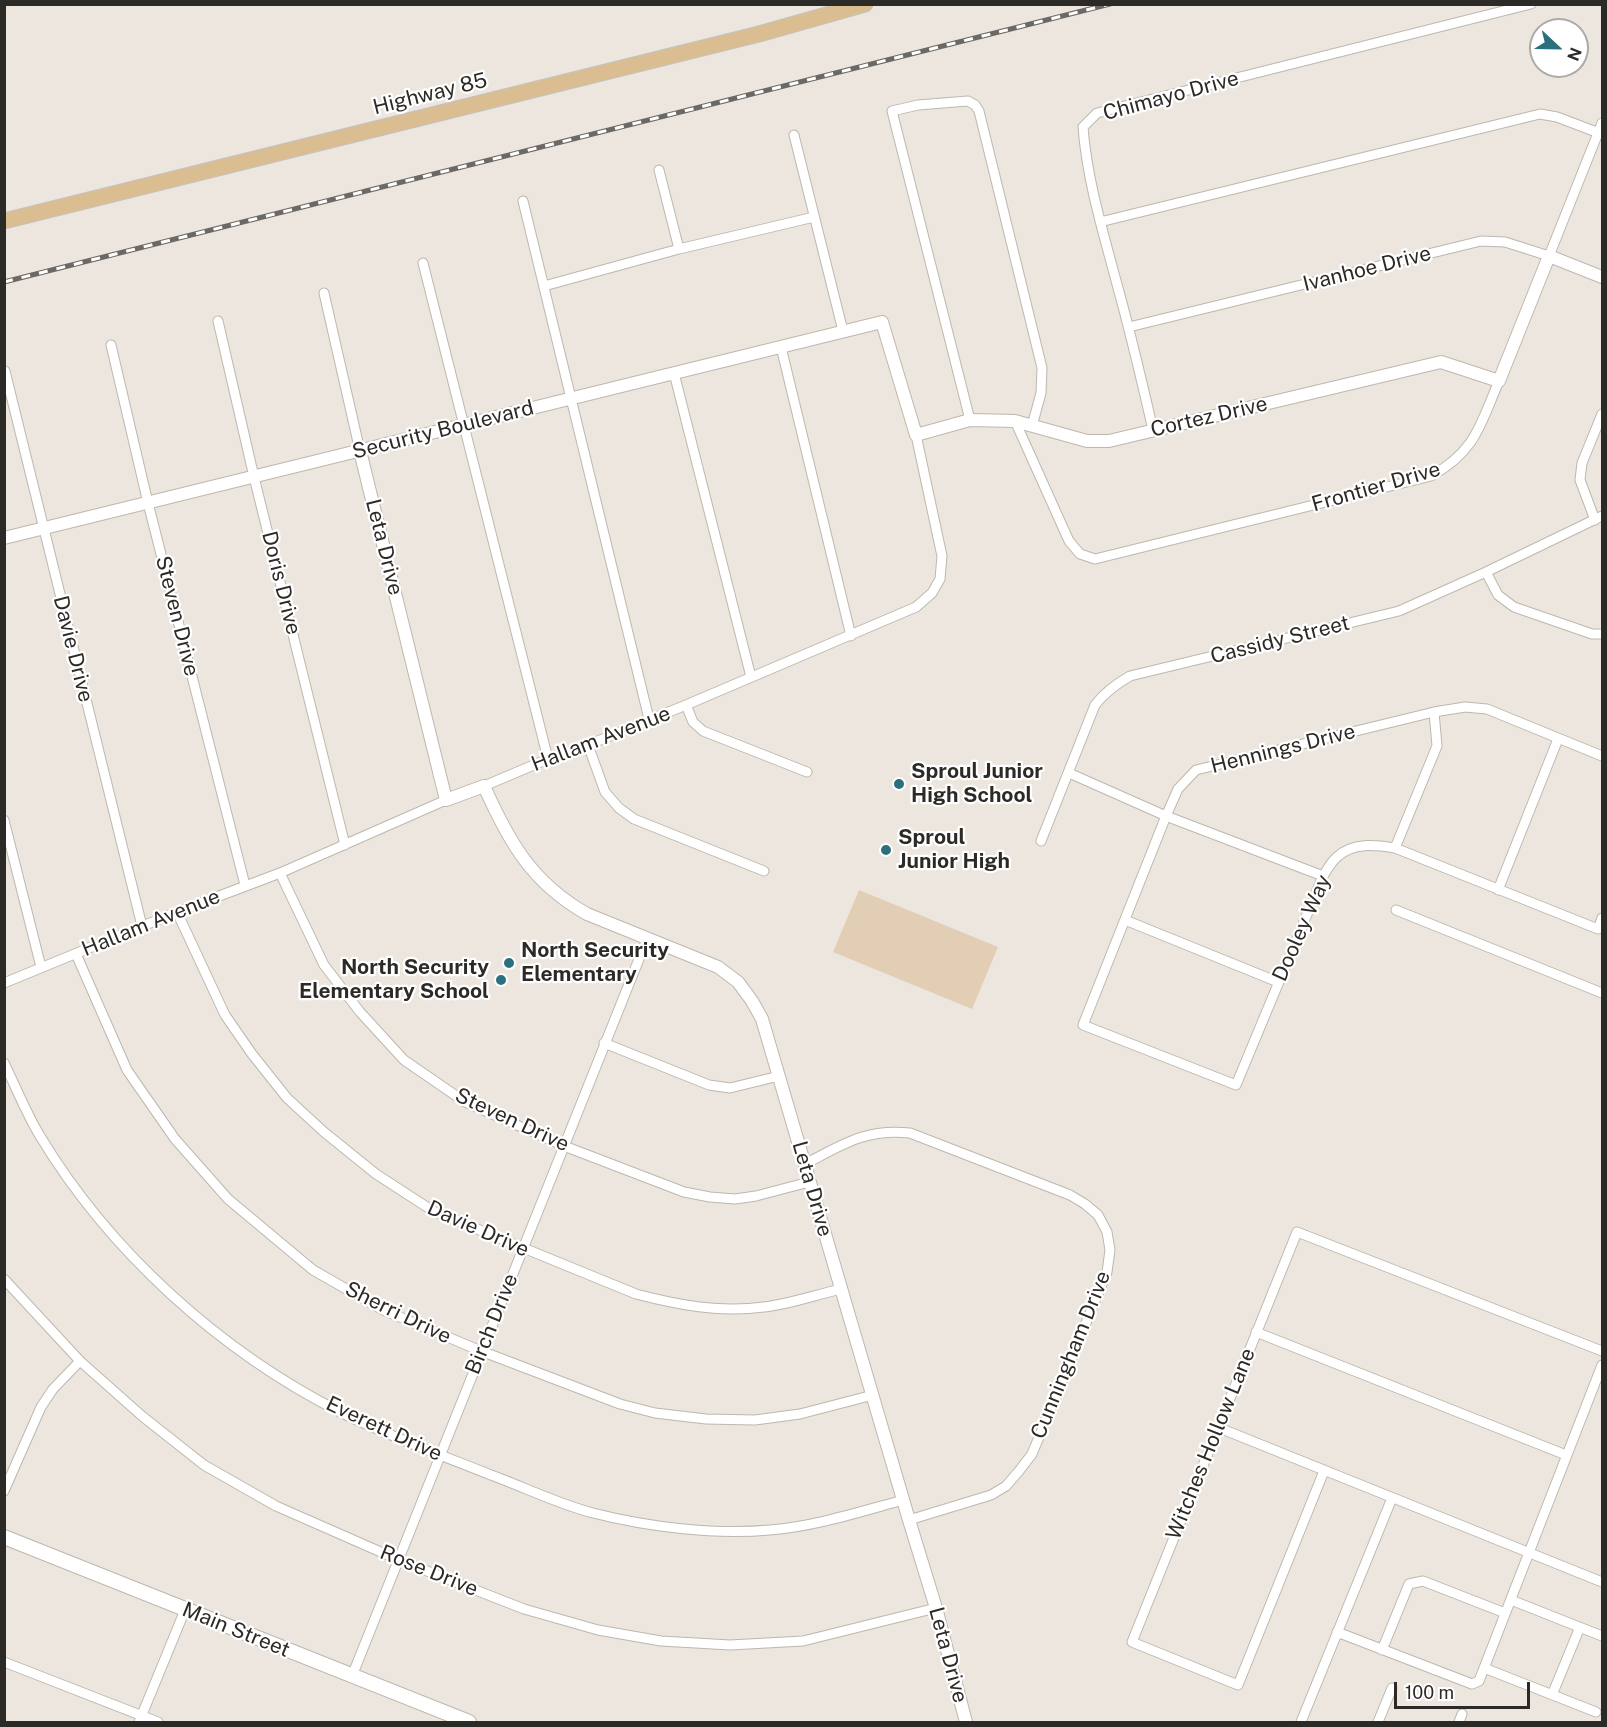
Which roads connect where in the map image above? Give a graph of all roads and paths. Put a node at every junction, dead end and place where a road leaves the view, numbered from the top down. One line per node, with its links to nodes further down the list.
1 (865, 4): 8 (main road, Highway 85)
2 (1531, 4): 9 (street, Chimayo Drive)
3 (1600, 134): 9 (street); 11 (street, Frontier Drive)
4 (794, 135): 7 (street)
5 (659, 170): 10 (street)
6 (523, 201): 14 (street)
7 (814, 217): 10 (street); 19 (street)
8 (4, 221)
9 (1100, 222): 18 (street, Chimayo Drive)
10 (680, 249): 14 (street)
11 (1549, 256): 13 (street, Ivanhoe Drive); 18 (street, Ivanhoe Drive); 24 (street, Frontier Drive)
12 (423, 263): 29 (street)
13 (1602, 277)
14 (544, 286): 25 (street)
15 (324, 293): 33 (street, Leta Drive)
16 (218, 321): 34 (street, Doris Drive)
17 (882, 322): 19 (street, Security Boulevard); 32 (street, Hallam Avenue)
18 (1129, 327): 31 (street, Chimayo Drive)
19 (843, 331): 21 (street, Security Boulevard)
20 (111, 345): 35 (street, Steven Drive)
21 (781, 347): 23 (street, Security Boulevard); 41 (street)
22 (5, 371): 37 (street, Davie Drive)
23 (674, 373): 25 (street, Security Boulevard); 42 (street)
24 (1499, 381): 28 (street, Frontier Drive); 31 (street, Cortez Drive)
25 (570, 399): 29 (street, Security Boulevard); 45 (street)
26 (1602, 414): 36 (street)
27 (970, 420): 28 (street, Cortez Drive); 30 (street); 32 (street, Cortez Drive)
28 (1015, 421): 30 (street, Cortez Drive)
29 (463, 425): 33 (street, Security Boulevard); 49 (street)
30 (1032, 426): 31 (street, Cortez Drive)
31 (1153, 430)
32 (916, 435): 41 (street, Hallam Avenue)
33 (360, 450): 34 (street, Security Boulevard); 53 (street, Leta Drive)
34 (254, 477): 35 (street, Security Boulevard); 57 (street, Doris Drive)
35 (148, 503): 37 (street, Security Boulevard); 62 (street, Steven Drive)
36 (1599, 518): 39 (street, Cassidy Street)
37 (43, 529): 38 (street, Security Boulevard); 68 (street, Davie Drive)
38 (4, 538)
39 (1486, 572): 40 (street); 51 (street, Cassidy Street)
40 (1602, 634)
41 (851, 636): 42 (street, Hallam Avenue)
42 (751, 677): 43 (street, Hallam Avenue)
43 (686, 705): 45 (street, Hallam Avenue); 50 (street)
44 (1434, 712): 46 (street, Hennings Drive); 54 (street, Hennings Drive); 58 (street)
45 (649, 719): 47 (street, Hallam Avenue)
46 (1558, 738): 48 (street, Hennings Drive); 63 (street)
47 (588, 745): 49 (street, Hallam Avenue); 59 (street)
48 (1602, 756)
49 (548, 759): 52 (street, Hallam Avenue)
50 (807, 772)
51 (1069, 773): 54 (street); 56 (street, Cassidy Street)
52 (484, 786): 53 (street, Hallam Avenue); 69 (street, Leta Drive)
53 (447, 800): 57 (street, Hallam Avenue)
54 (1166, 816): 61 (street); 67 (street, Hennings Drive)
55 (4, 820): 71 (street)
56 (1041, 841)
57 (345, 845): 60 (street, Hallam Avenue)
58 (1395, 848): 61 (street, Dooley Way); 63 (street, Dooley Way)
59 (764, 871)
60 (280, 873): 62 (street, Hallam Avenue); 79 (street, Steven Drive)
61 (1323, 876): 72 (street, Dooley Way)
62 (245, 885): 65 (street, Hallam Avenue)
63 (1498, 890): 66 (street, Dooley Way)
64 (1396, 910): 74 (street)
65 (177, 912): 68 (street, Hallam Avenue); 82 (street, Davie Drive)
66 (1602, 918)
67 (1125, 921): 72 (street); 75 (street, Hennings Drive)
68 (142, 926): 70 (street, Hallam Avenue)
69 (647, 939): 76 (street, Birch Drive); 78 (street, Leta Drive)
70 (76, 954): 71 (street, Hallam Avenue); 86 (street, Sherri Drive)
71 (41, 967): 73 (street, Hallam Avenue)
72 (1278, 982): 75 (street, Dooley Way)
73 (4, 983)
74 (1602, 993)
75 (1083, 1025)
76 (604, 1042): 78 (street); 79 (street, Birch Drive)
77 (4, 1063): 92 (street, Everett Drive)
78 (779, 1076): 80 (street, Leta Drive)
79 (564, 1146): 81 (street, Steven Drive); 82 (street, Birch Drive)
80 (805, 1164): 81 (street, Leta Drive); 98 (street, Cunningham Drive)
81 (809, 1182): 84 (street, Leta Drive)
82 (522, 1249): 84 (street, Davie Drive); 86 (street, Birch Drive)
83 (4, 1279): 88 (street, Rose Drive)
84 (841, 1289): 90 (street, Leta Drive)
85 (1256, 1332): 87 (street, Witches Hollow Lane); 91 (street, Witches Hollow Lane); 93 (street)
86 (481, 1351): 90 (street, Sherri Drive); 92 (street, Birch Drive)
87 (1602, 1351)
88 (80, 1361): 95 (street); 101 (street, Rose Drive)
89 (1602, 1365): 93 (street)
90 (873, 1395): 97 (street, Leta Drive)
91 (1217, 1428): 94 (street); 94 (street, Witches Hollow Lane)
92 (441, 1455): 97 (street, Everett Drive); 101 (street, Birch Drive)
93 (1566, 1455): 100 (street)
94 (1324, 1471): 96 (street)
95 (4, 1491)
96 (1392, 1498): 100 (street); 109 (street)
97 (903, 1500): 98 (street, Leta Drive)
98 (909, 1520): 105 (street, Leta Drive)
99 (4, 1538): 106 (main road, Main Street)
100 (1528, 1552): 103 (street); 104 (street)
101 (399, 1560): 105 (street, Rose Drive); 114 (street, Birch Drive)
102 (1602, 1570): 103 (street)
103 (1600, 1581)
104 (1510, 1600): 107 (street); 108 (street)
105 (936, 1608): 121 (street, Leta Drive)
106 (185, 1610): 114 (main road, Main Street); 118 (street)
107 (1505, 1613): 111 (street); 113 (street)
108 (1580, 1627): 110 (street); 116 (street)
109 (1337, 1632): 111 (street); 122 (street)
110 (1602, 1636)
111 (1382, 1650): 113 (street)
112 (4, 1662): 118 (street)
113 (1484, 1668): 116 (street)
114 (352, 1676): 120 (main road, Main Street)
115 (1392, 1688): 123 (street)
116 (1552, 1695): 117 (street)
117 (1596, 1712)
118 (140, 1719): 119 (street)
119 (158, 1722)
120 (469, 1722)
121 (966, 1722)
122 (1301, 1722)
123 (1378, 1722)

